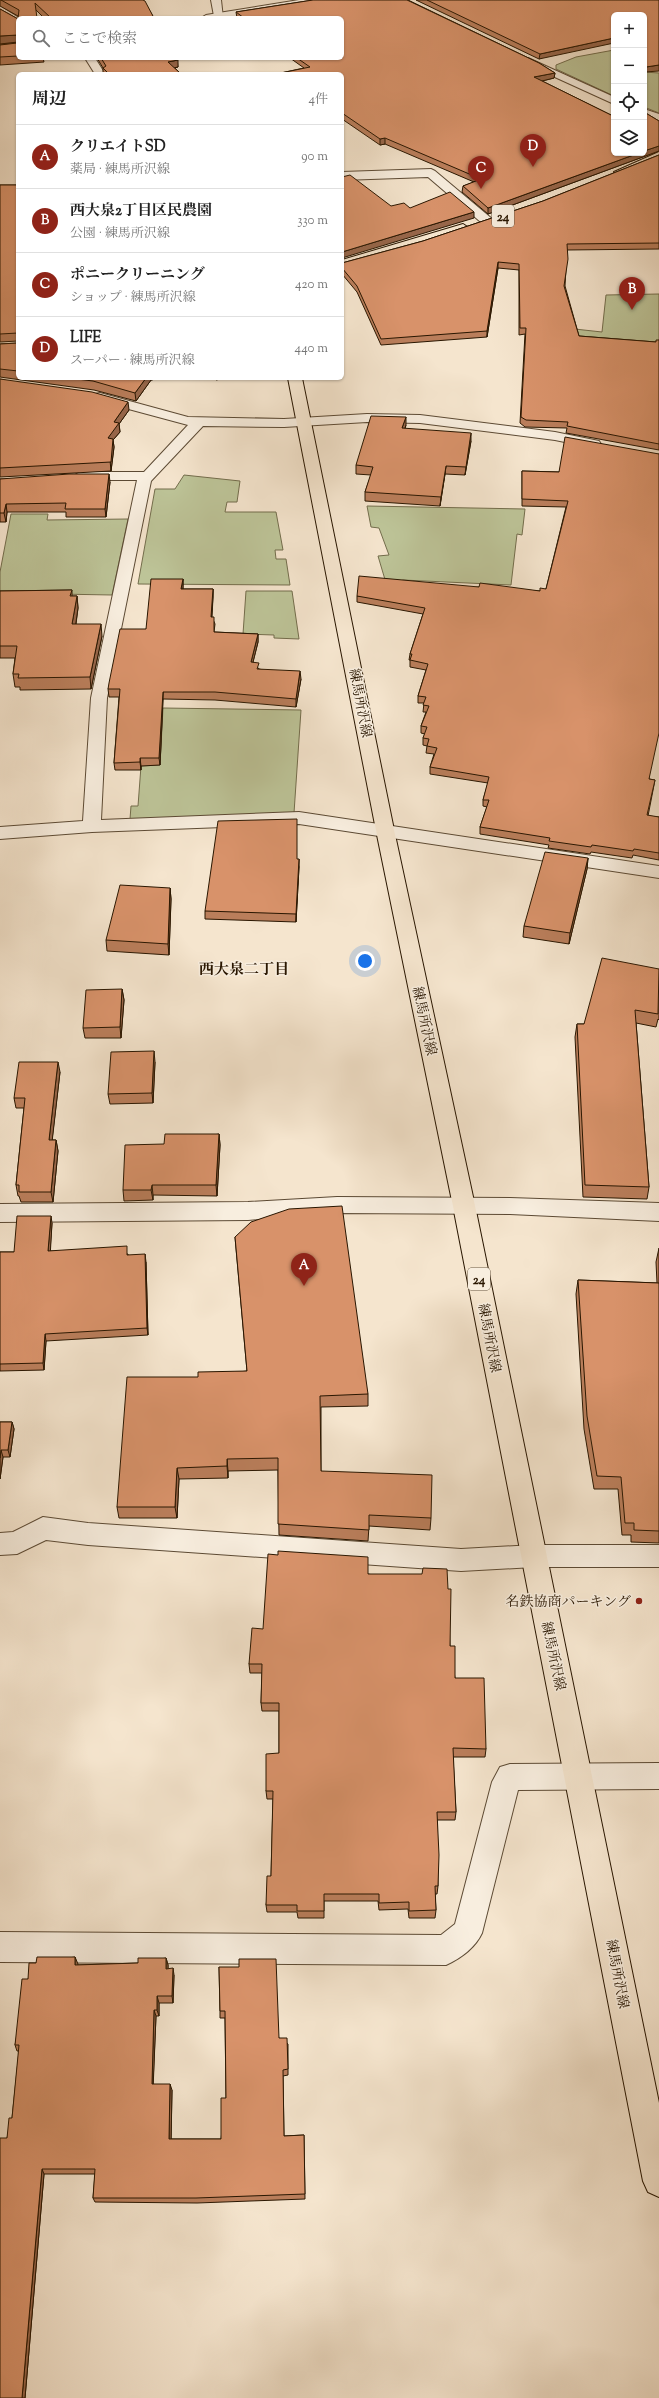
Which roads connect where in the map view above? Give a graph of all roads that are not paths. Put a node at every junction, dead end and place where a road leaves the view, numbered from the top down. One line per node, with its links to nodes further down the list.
1 (216, 0): 4 (street)
2 (318, 0): 4 (street)
3 (0, 9): 5 (street)
4 (219, 16)
5 (16, 21)
6 (520, 57): 9 (street)
7 (91, 60): 8 (street)
8 (99, 72)
9 (611, 99)
10 (647, 113): 11 (street)
11 (659, 118)
12 (659, 155): 14 (main road)
13 (344, 176): 15 (street)
14 (606, 178)
15 (492, 219): 16 (main road, 24)
16 (344, 263)
17 (295, 380): 20 (main road, 練馬所沢線 / 24)
18 (87, 394): 19 (street)
19 (199, 422): 20 (street); 22 (street)
20 (304, 422): 21 (street); 25 (main road, 練馬所沢線 / 24)
21 (606, 446)
22 (146, 476): 23 (street); 24 (street)
23 (65, 477)
24 (92, 826): 25 (street); 26 (street)
25 (385, 830): 27 (street); 28 (main road, 練馬所沢線 / 24)
26 (0, 833)
27 (659, 872)
28 (464, 1206): 29 (street); 30 (street); 32 (main road, 練馬所沢線 / 24)
29 (659, 1212)
30 (0, 1213)
31 (0, 1544): 32 (street)
32 (534, 1556): 33 (street); 34 (main road, 練馬所沢線 / 24)
33 (659, 1556)
34 (578, 1775): 35 (street); 36 (street); 37 (main road, 練馬所沢線 / 24)
35 (659, 1776)
36 (0, 1947)
37 (659, 2181)

